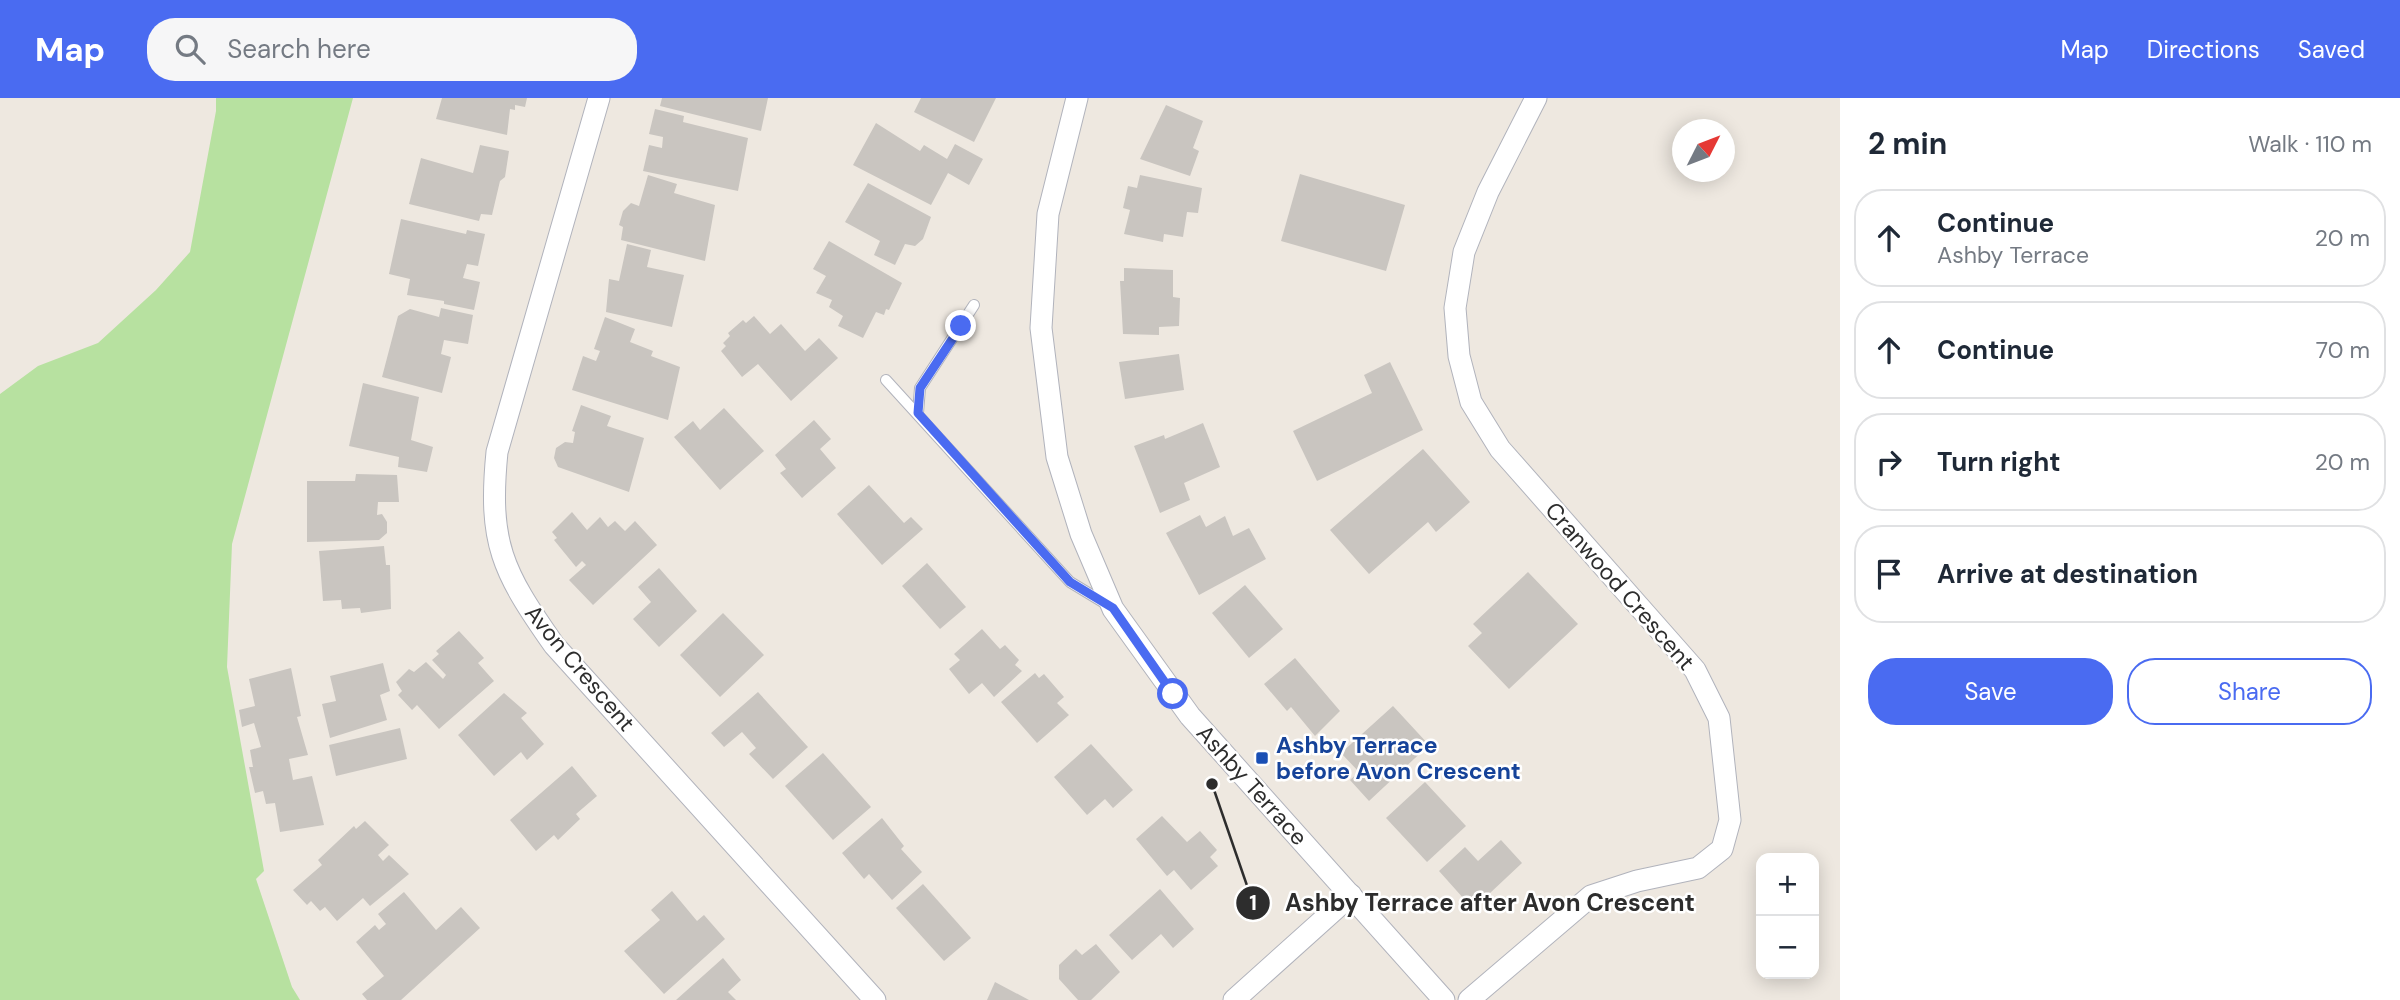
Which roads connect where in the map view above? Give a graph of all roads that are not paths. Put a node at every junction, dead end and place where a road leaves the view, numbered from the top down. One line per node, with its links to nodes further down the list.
1 (599, 98): 9 (street, Avon Crescent)
2 (1077, 98): 7 (street, Ashby Terrace)
3 (1536, 98): 12 (street, Cranwood Crescent)
4 (974, 304): 6 (lane)
5 (886, 380): 6 (lane)
6 (918, 413): 7 (lane)
7 (1113, 608): 8 (street, Ashby Terrace)
8 (1351, 895): 10 (street); 11 (street, Ashby Terrace)
9 (874, 1000)
10 (1234, 1000)
11 (1444, 1000)
12 (1469, 1000)

